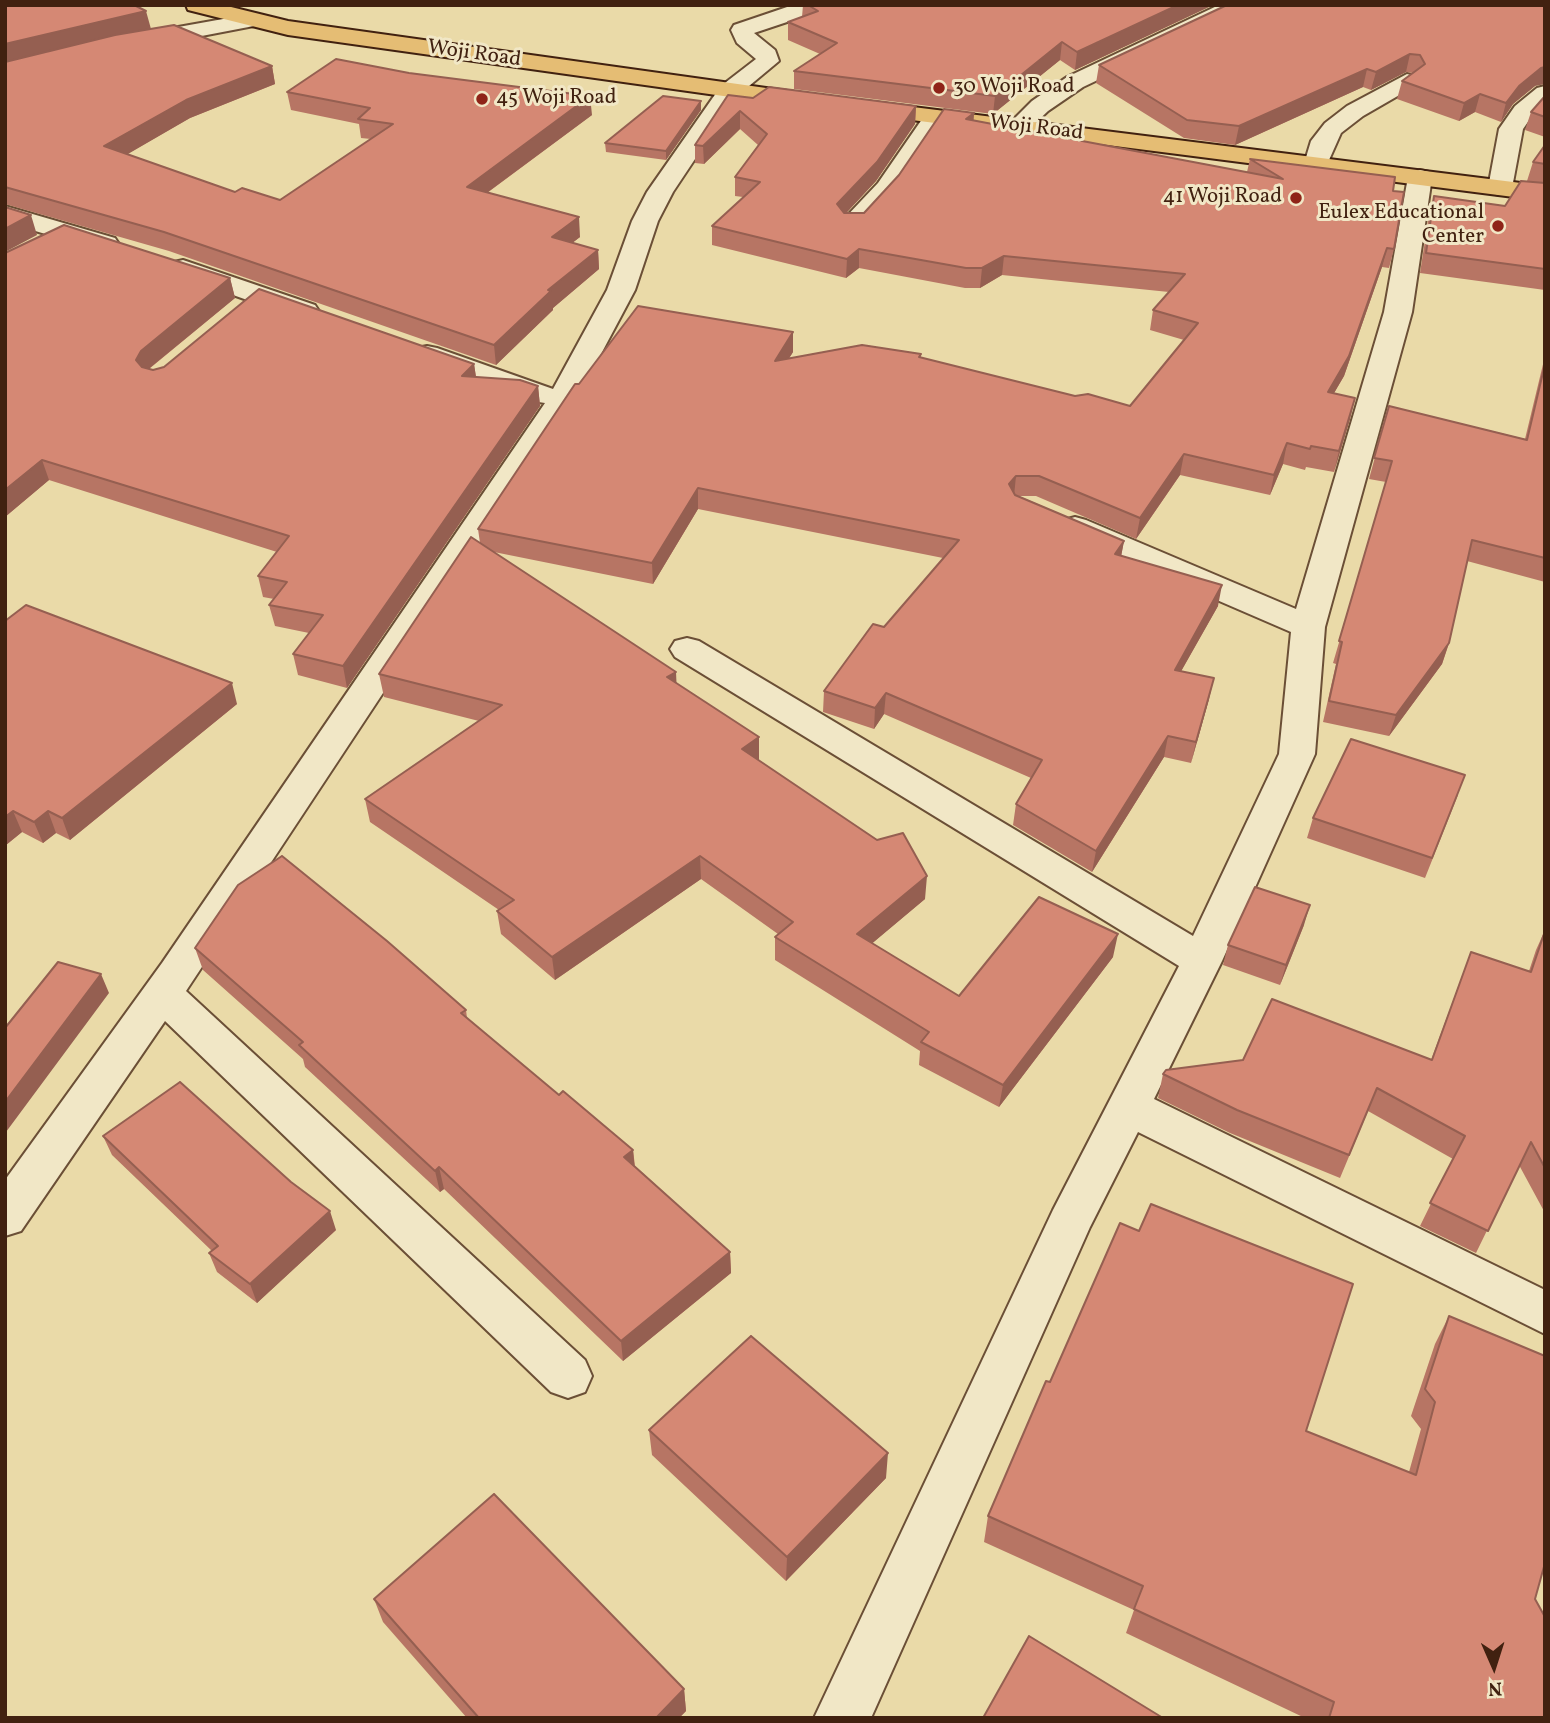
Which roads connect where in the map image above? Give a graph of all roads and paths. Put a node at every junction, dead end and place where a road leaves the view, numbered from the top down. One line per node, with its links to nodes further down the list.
1 (196, 5): 4 (main road, Woji Road)
2 (815, 5): 7 (street)
3 (1237, 5): 10 (street)
4 (251, 20): 5 (street); 7 (main road, Woji Road)
5 (118, 44)
6 (1407, 81): 11 (street)
7 (729, 91): 9 (main road, Woji Road); 23 (street)
8 (1545, 93): 13 (street)
9 (935, 117): 10 (main road, Woji Road); 16 (street)
10 (1018, 127): 11 (main road, Woji Road)
11 (1315, 164): 12 (main road, Woji Road)
12 (1420, 177): 13 (main road, Woji Road); 25 (street)
13 (1500, 188): 14 (main road, Woji Road)
14 (1545, 194)
15 (5, 214): 17 (street)
16 (852, 225)
17 (66, 232): 18 (street); 19 (street)
18 (132, 252)
19 (29, 253)
20 (159, 260): 21 (street)
21 (324, 318)
22 (403, 346): 23 (street)
23 (561, 401): 28 (street)
24 (1050, 517): 25 (street)
25 (1308, 627): 27 (street)
26 (687, 649): 27 (street)
27 (1202, 961): 29 (street)
28 (162, 993): 30 (street); 32 (street)
29 (1127, 1106): 31 (street); 33 (street)
30 (5, 1217)
31 (1545, 1313)
32 (568, 1376)
33 (842, 1718)

